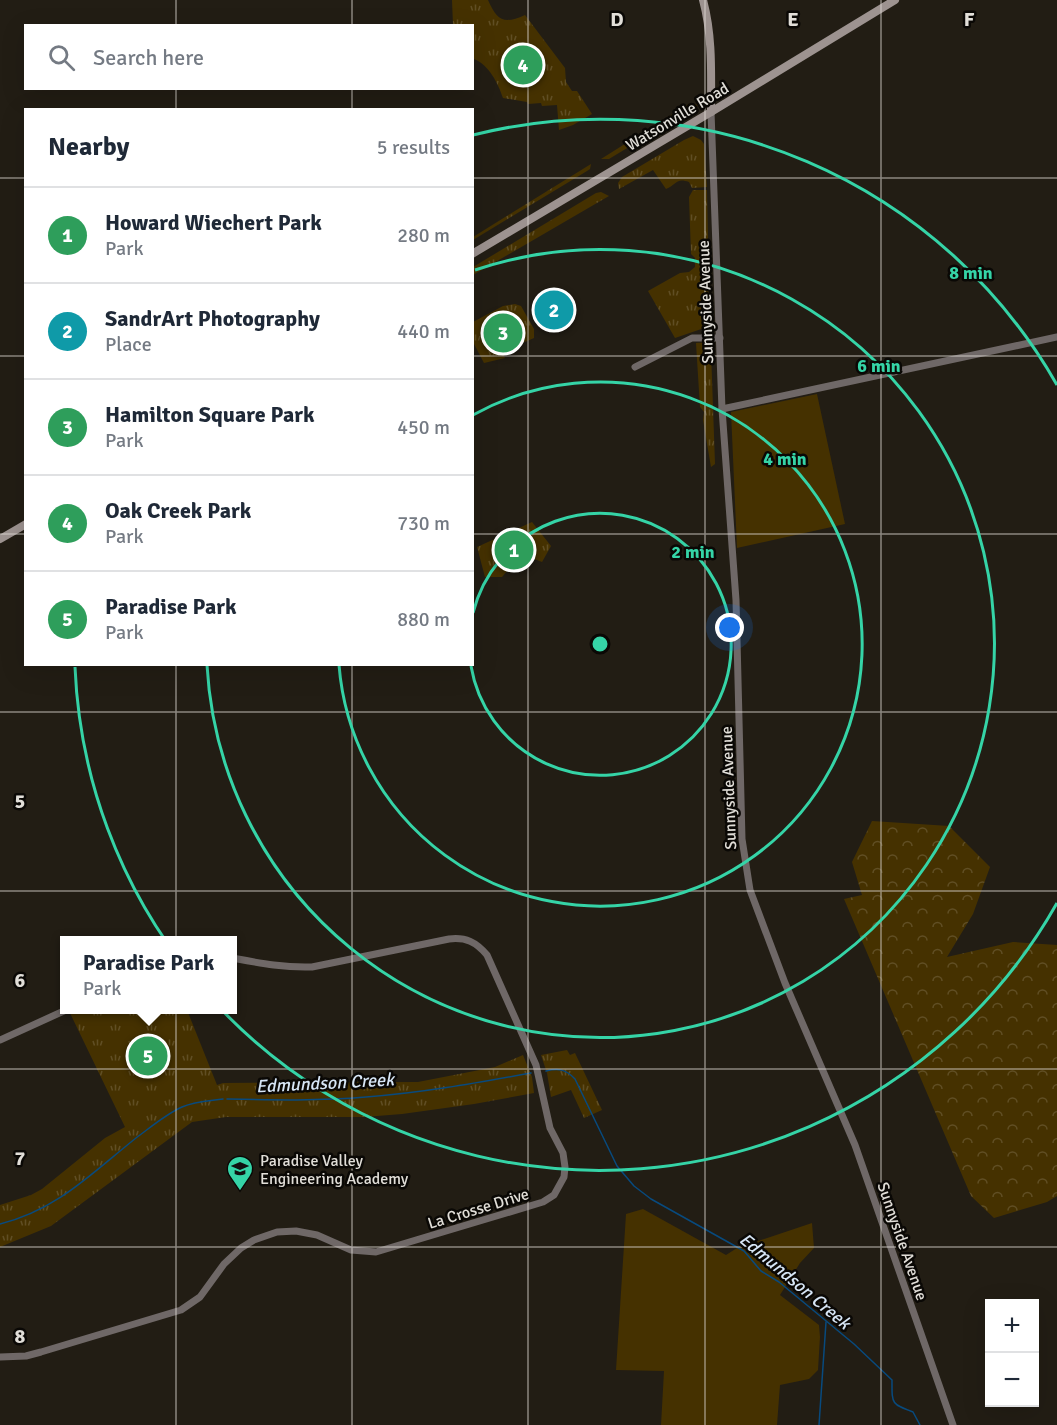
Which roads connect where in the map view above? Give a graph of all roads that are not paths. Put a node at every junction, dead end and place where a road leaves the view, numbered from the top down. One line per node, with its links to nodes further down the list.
1 (703, 0): 3 (main road)
2 (895, 0): 3 (main road, Watsonville Road)
3 (711, 112): 4 (main road, Watsonville Road); 6 (street, Sunnyside Avenue)
4 (474, 253)
5 (1057, 337): 8 (street)
6 (720, 338): 7 (street); 8 (street, Sunnyside Avenue)
7 (634, 367)
8 (722, 409): 15 (street, Sunnyside Avenue)
9 (24, 525): 10 (main road)
10 (0, 539)
11 (237, 959): 14 (street, La Crosse Drive)
12 (60, 1013): 13 (street)
13 (0, 1040)
14 (0, 1357)
15 (953, 1425)

